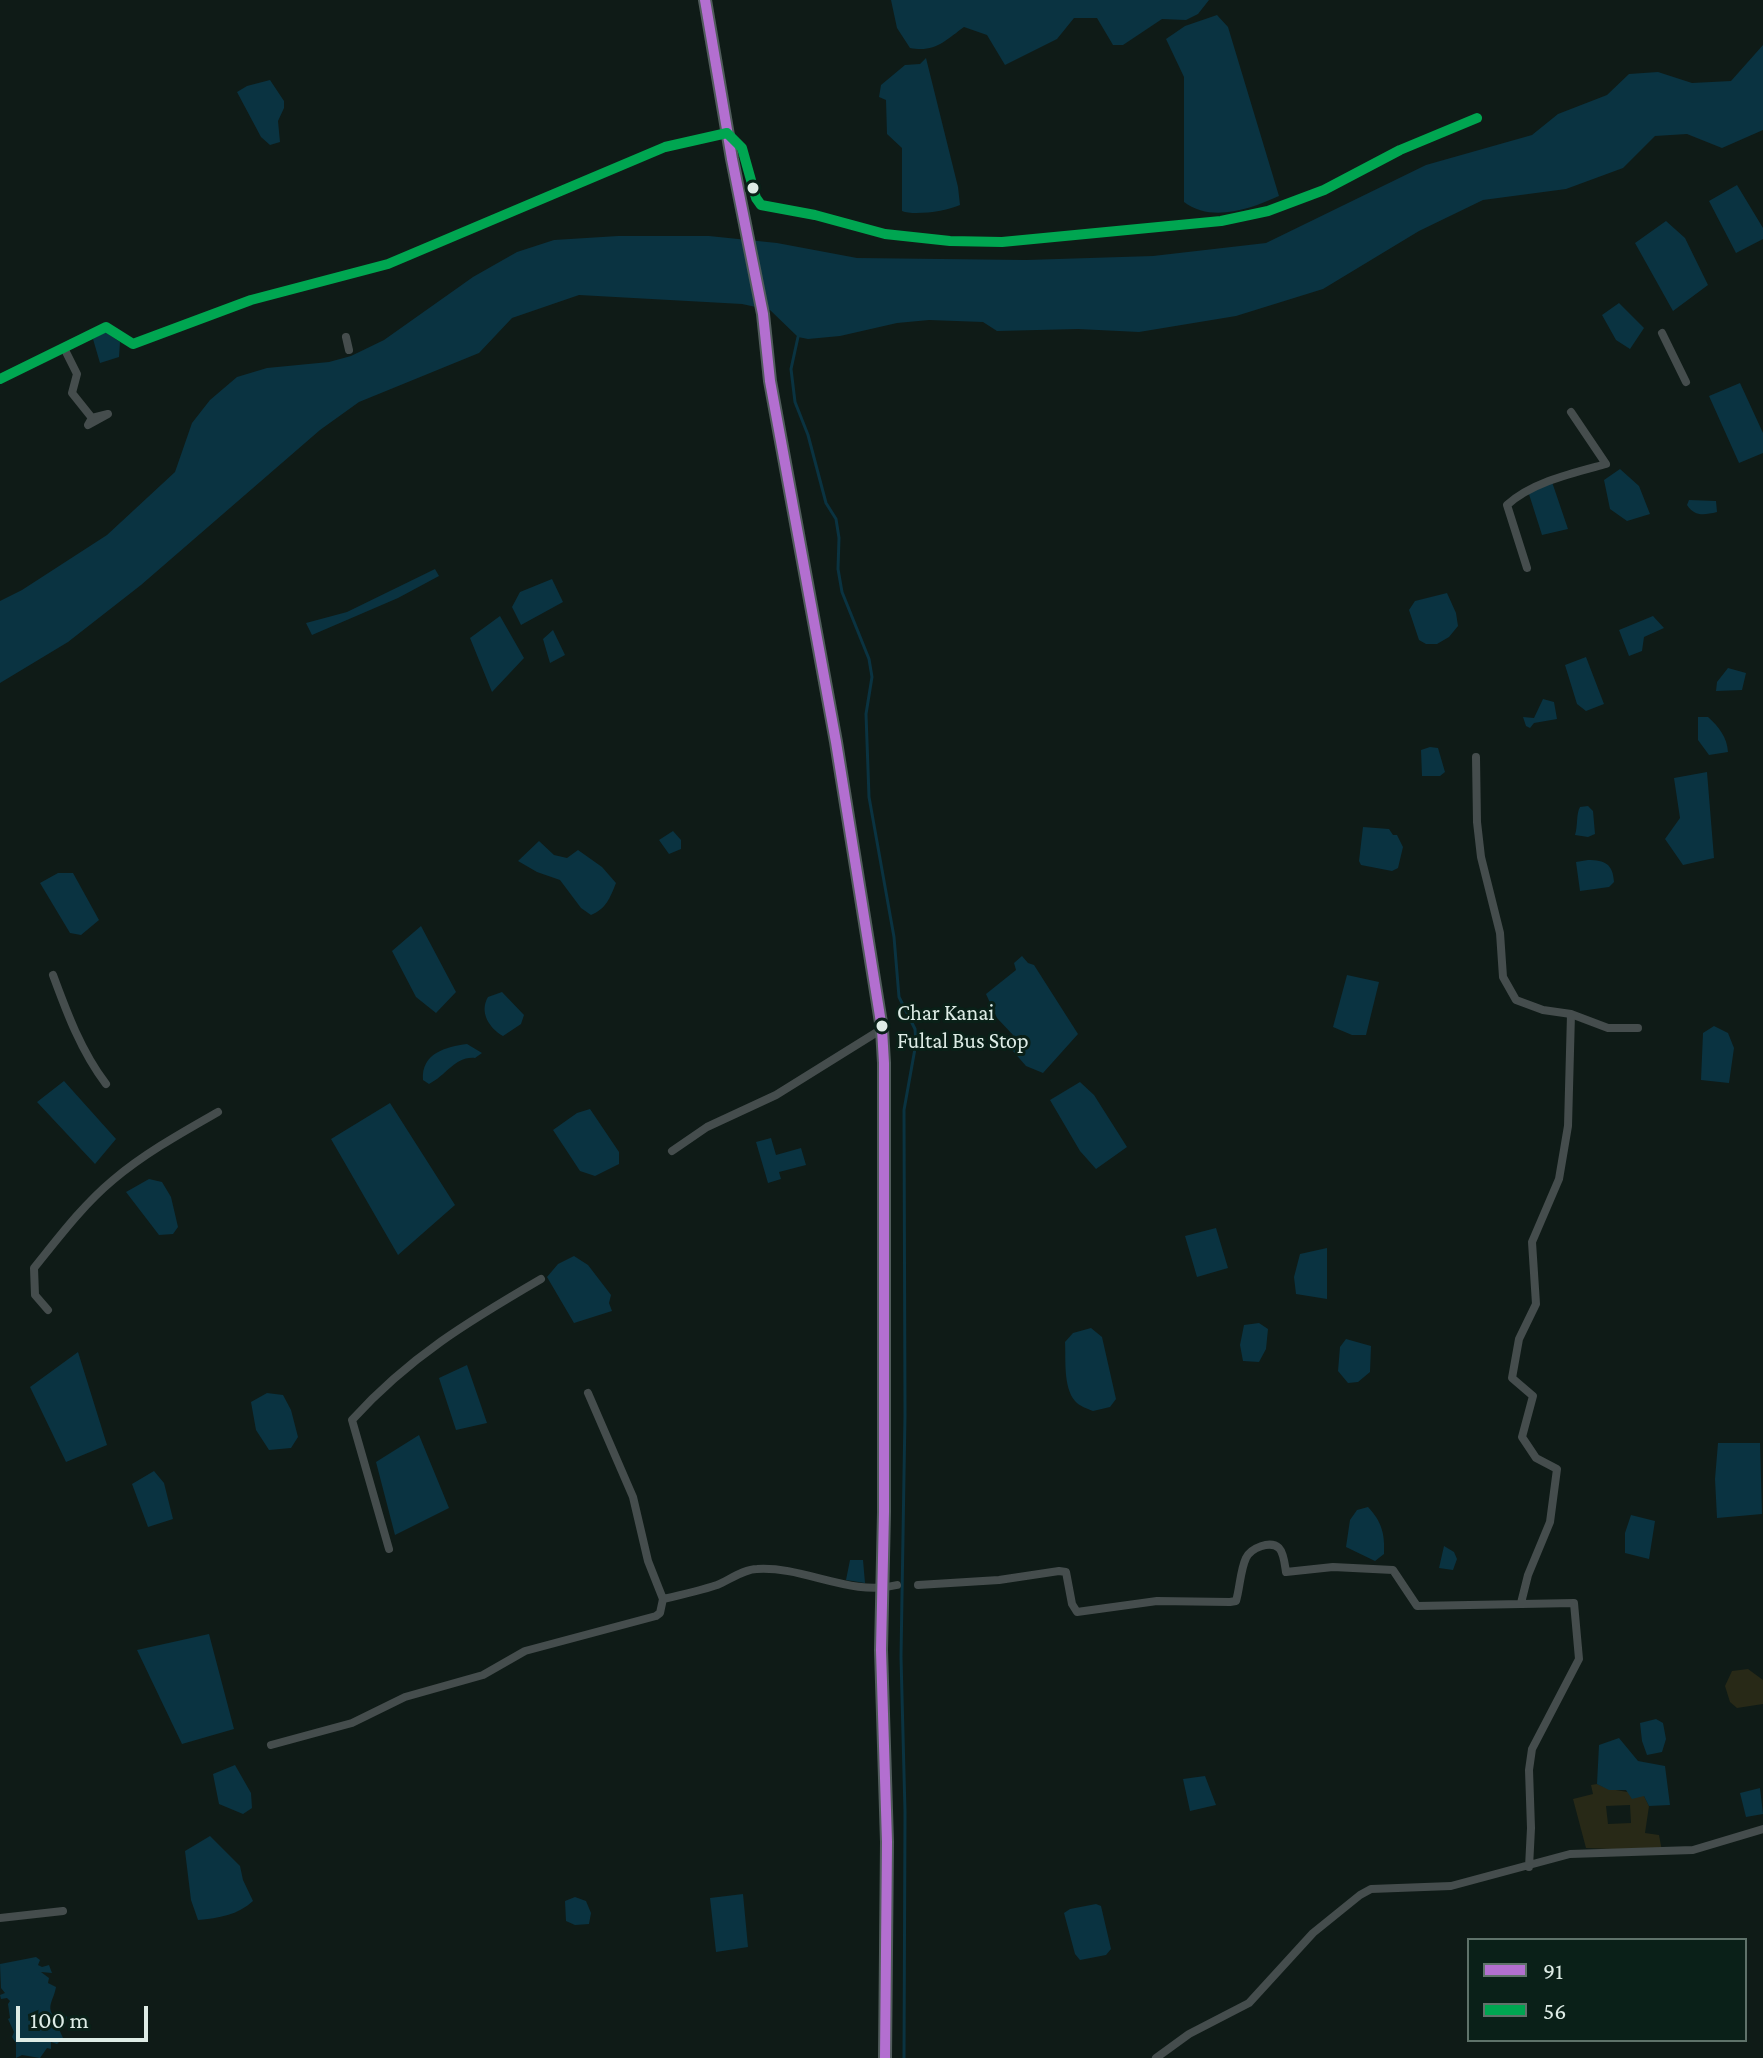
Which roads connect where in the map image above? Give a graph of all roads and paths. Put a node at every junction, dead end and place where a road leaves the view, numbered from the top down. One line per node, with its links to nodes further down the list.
1 (705, 0): 3 (highway)
2 (1477, 118): 3 (street)
3 (727, 133): 6 (street); 17 (highway)
4 (1662, 333): 9 (street)
5 (346, 337): 7 (street)
6 (64, 348): 8 (street); 11 (street)
7 (349, 350)
8 (0, 379)
9 (1686, 382)
10 (1571, 412): 12 (street)
11 (92, 418)
12 (1527, 568)
13 (1476, 757): 15 (street)
14 (53, 975): 18 (street)
15 (1571, 1014): 16 (street); 28 (street)
16 (1638, 1028)
17 (882, 1029): 20 (street); 26 (highway)
18 (106, 1084)
19 (218, 1112): 22 (street)
20 (672, 1151)
21 (541, 1279): 24 (street)
22 (48, 1310)
23 (588, 1393): 27 (street)
24 (389, 1549)
25 (918, 1585): 28 (street)
26 (890, 1587): 27 (street); 35 (highway)
27 (663, 1599): 29 (street)
28 (1521, 1603): 31 (street)
29 (271, 1745)
30 (1763, 1829): 31 (street)
31 (1529, 1867): 36 (street)
32 (0, 1911): 34 (street)
33 (63, 1911): 34 (street)
34 (0, 1918)
35 (885, 2058)
36 (1156, 2058)

